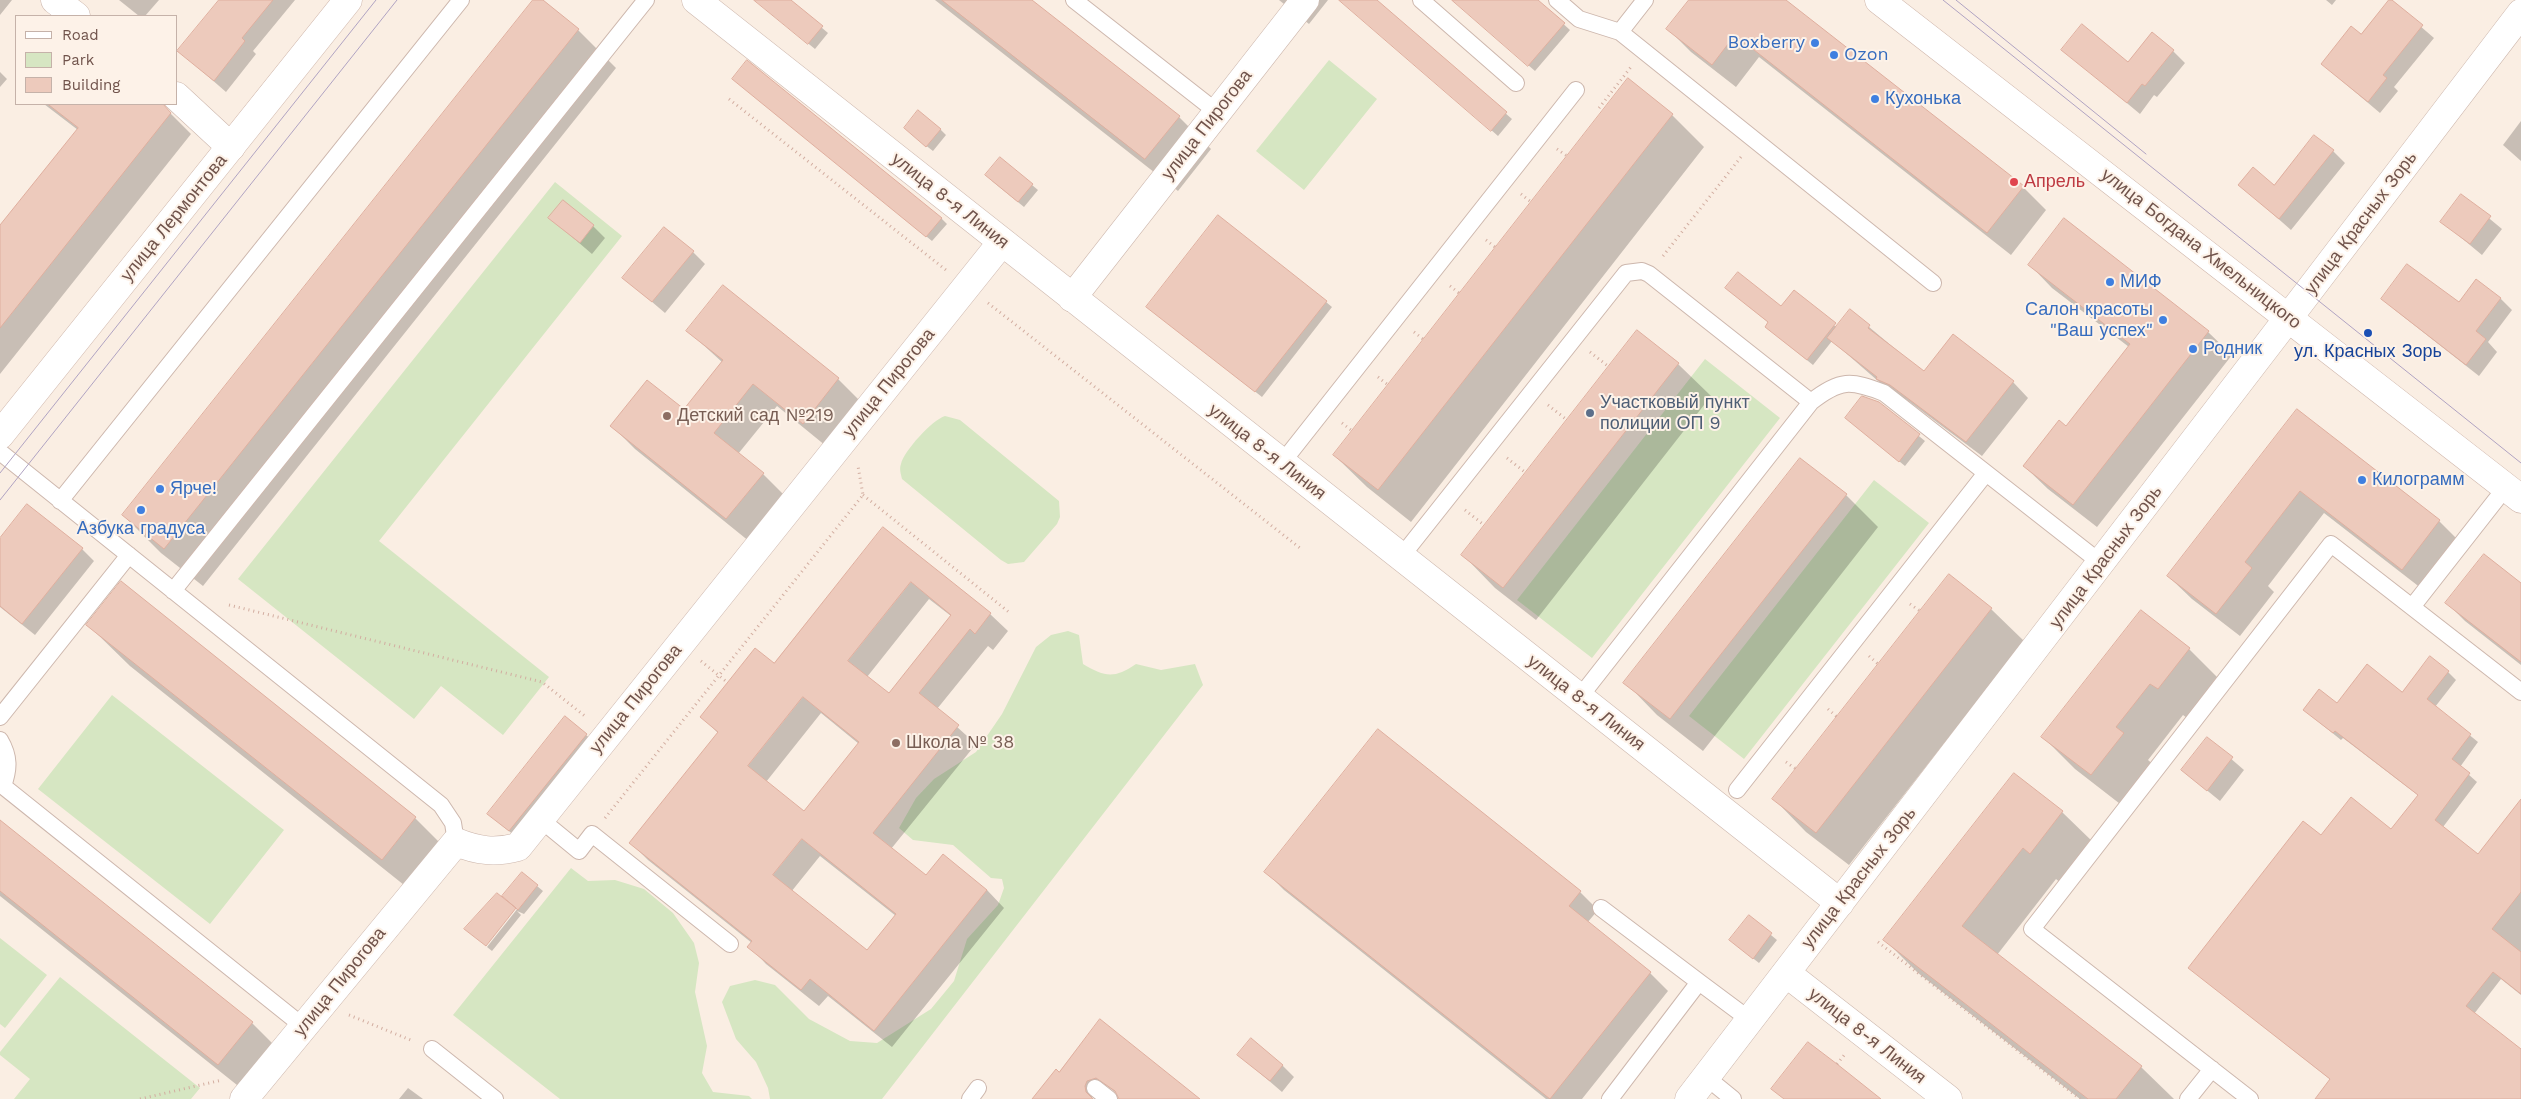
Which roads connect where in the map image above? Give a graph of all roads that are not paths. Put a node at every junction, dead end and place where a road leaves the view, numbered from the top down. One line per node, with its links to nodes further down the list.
1 (55, 0): 13 (street)
2 (348, 0): 19 (street, улица Лермонтова)
3 (460, 0): 30 (lane)
4 (646, 0): 34 (lane)
5 (696, 0): 20 (street, улица 8-я Линия)
6 (1074, 0): 18 (lane)
7 (1305, 0): 18 (street, улица Пирогова)
8 (1421, 0): 15 (lane)
9 (1557, 0): 14 (lane)
10 (1645, 0): 14 (lane)
11 (1879, 0): 23 (street, улица Богдана Хмельницкого)
12 (2521, 13): 23 (street, улица Красных Зорь)
13 (75, 15)
14 (1620, 32): 21 (lane)
15 (1516, 82)
16 (1576, 90): 27 (lane)
17 (178, 98): 19 (street)
18 (1218, 112): 22 (street, улица Пирогова)
19 (231, 147): 25 (street, улица Лермонтова)
20 (1002, 242): 22 (street, улица 8-я Линия); 41 (street, улица Пирогова)
21 (1933, 283)
22 (1072, 298): 27 (street, улица 8-я Линия)
23 (2289, 317): 29 (street, улица Богдана Хмельницкого); 33 (street, улица Красных Зорь)
24 (1811, 402): 28 (lane); 32 (lane); 37 (lane)
25 (0, 435)
26 (0, 452): 30 (lane)
27 (1281, 464): 32 (street, улица 8-я Линия)
28 (1986, 473): 33 (lane); 40 (lane)
29 (2513, 493): 35 (lane)
30 (60, 501): 31 (lane)
31 (129, 556): 34 (lane); 38 (lane)
32 (1401, 557): 37 (street, улица 8-я Линия)
33 (2101, 563): 43 (street, улица Красных Зорь)
34 (173, 591): 42 (lane)
35 (2412, 607): 36 (lane); 51 (lane)
36 (2521, 692)
37 (1579, 698): 43 (street, улица 8-я Линия)
38 (0, 717)
39 (0, 740): 49 (lane)
40 (1737, 790)
41 (540, 820): 42 (street, улица Пирогова); 45 (lane)
42 (456, 842): 49 (street, улица Пирогова)
43 (1840, 903): 46 (street, улица Красных Зорь)
44 (1601, 908): 47 (lane)
45 (730, 944)
46 (1786, 973): 48 (street, улица Красных Зорь); 60 (street, улица 8-я Линия)
47 (1698, 982): 48 (lane); 57 (lane)
48 (1750, 1020): 52 (street, улица Красных Зорь)
49 (304, 1027): 54 (street, улица Пирогова)
50 (432, 1048): 55 (lane)
51 (2212, 1069): 61 (lane); 62 (lane)
52 (1706, 1078): 58 (street, улица Красных Зорь); 59 (lane)
53 (1095, 1088): 56 (lane)
54 (244, 1099)
55 (495, 1099)
56 (1109, 1099)
57 (1610, 1099)
58 (1689, 1099)
59 (1733, 1099)
60 (1948, 1099)
61 (2188, 1099)
62 (2250, 1099)

